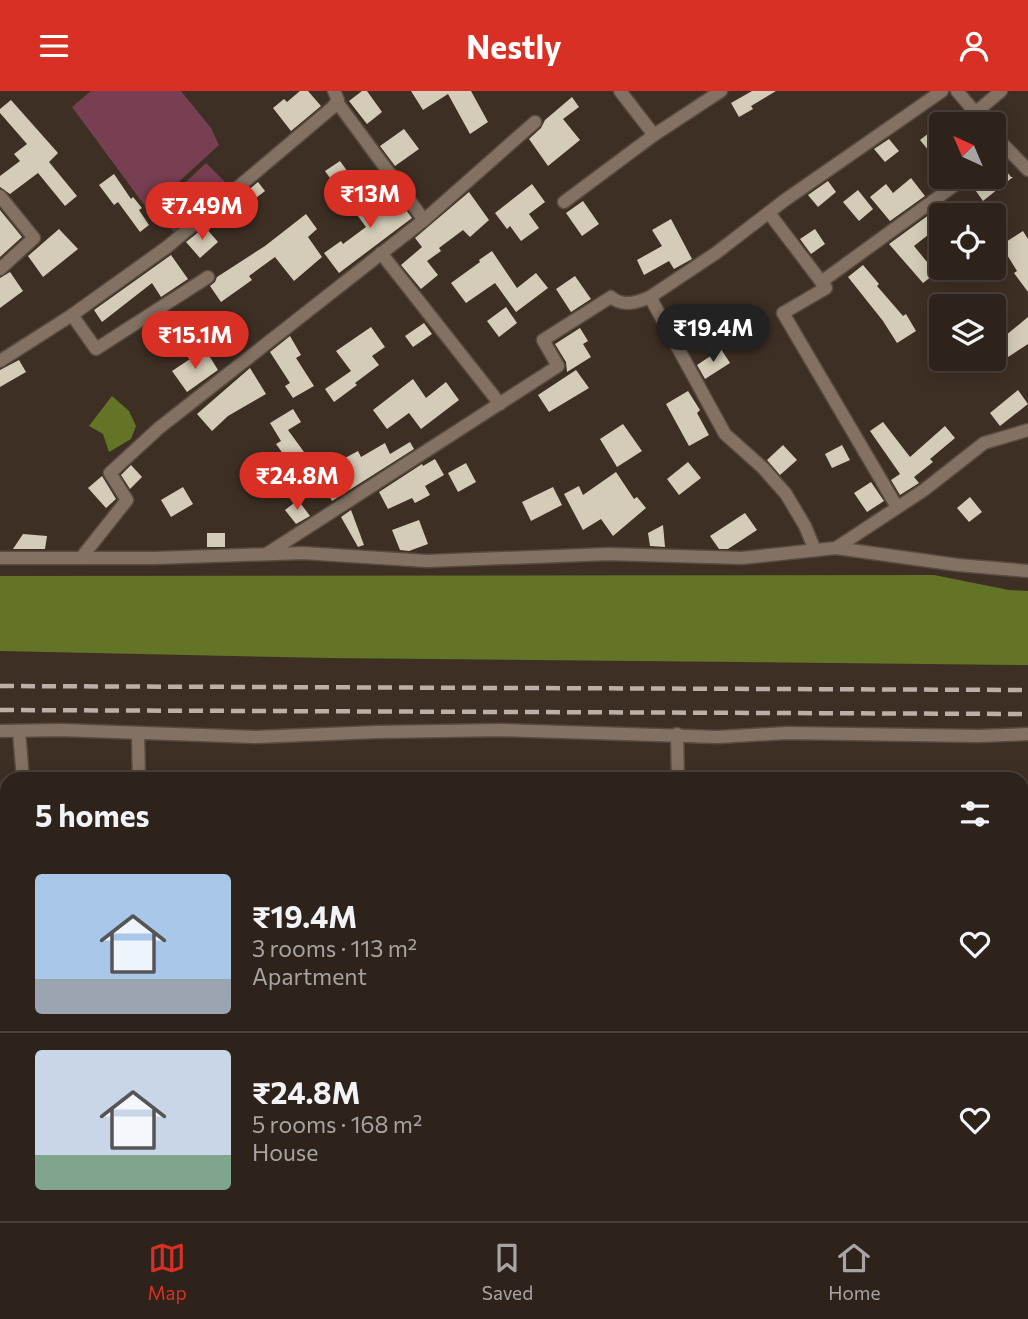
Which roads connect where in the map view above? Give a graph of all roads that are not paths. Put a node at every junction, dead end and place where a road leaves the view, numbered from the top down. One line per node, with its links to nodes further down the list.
1 (620, 91): 10 (street)
2 (721, 91): 10 (street)
3 (942, 91): 16 (street)
4 (957, 91): 7 (street)
5 (1001, 91): 8 (street)
6 (336, 97): 17 (street); 23 (street)
7 (974, 112)
8 (976, 112)
9 (535, 122): 17 (street)
10 (654, 135): 15 (street)
11 (1006, 148): 12 (street)
12 (1028, 170)
13 (949, 189): 21 (street)
14 (0, 196): 19 (street)
15 (564, 202)
16 (769, 212): 21 (street); 22 (street)
17 (424, 220): 18 (street)
18 (381, 253): 25 (street); 32 (street)
19 (0, 269)
20 (208, 277): 23 (street)
21 (821, 282): 27 (street)
22 (650, 297): 25 (street); 29 (street)
23 (72, 315): 24 (street)
24 (0, 361)
25 (500, 404): 30 (street)
26 (1028, 430): 27 (street)
27 (897, 507): 28 (street)
28 (836, 548): 29 (street); 33 (street)
29 (815, 550): 30 (street)
30 (268, 554): 32 (street)
31 (0, 558): 32 (street)
32 (81, 558)
33 (1028, 571)
34 (0, 731): 35 (street)
35 (19, 731): 36 (street); 39 (street)
36 (138, 734): 37 (street); 40 (street)
37 (677, 734): 38 (street); 41 (street)
38 (1028, 734)
39 (22, 772)
40 (139, 772)
41 (678, 772)

